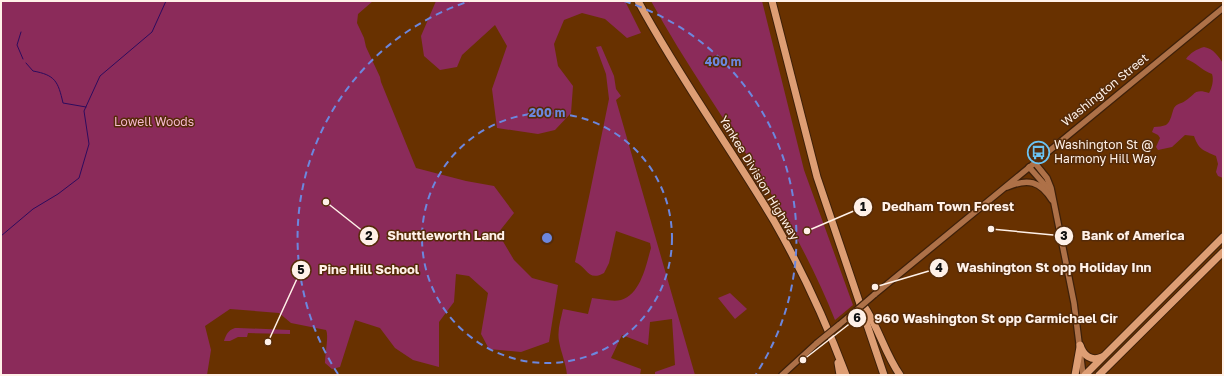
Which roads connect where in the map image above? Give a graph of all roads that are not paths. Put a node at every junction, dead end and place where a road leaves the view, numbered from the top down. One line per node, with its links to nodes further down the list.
1 (638, 1): 12 (highway, Yankee Division Highway)
2 (772, 1): 10 (highway)
3 (1223, 8): 4 (main road, Washington Street)
4 (1034, 163): 5 (main road, Washington Street); 7 (main road)
5 (1029, 167): 6 (main road, Washington Street); 7 (main road)
6 (1001, 189): 7 (main road); 14 (main road, Washington Street, bridge)
7 (1054, 203): 11 (main road)
8 (1223, 237): 13 (highway)
9 (1223, 252): 21 (highway)
10 (858, 298): 17 (highway); 18 (highway)
11 (1080, 345): 13 (highway); 19 (highway); 20 (main road)
12 (837, 351): 15 (highway); 16 (highway, Yankee Division Highway)
13 (1104, 356): 20 (highway)
14 (782, 375)
15 (840, 375)
16 (846, 375)
17 (884, 375)
18 (900, 375)
19 (1075, 375)
20 (1084, 375)
21 (1100, 375)

